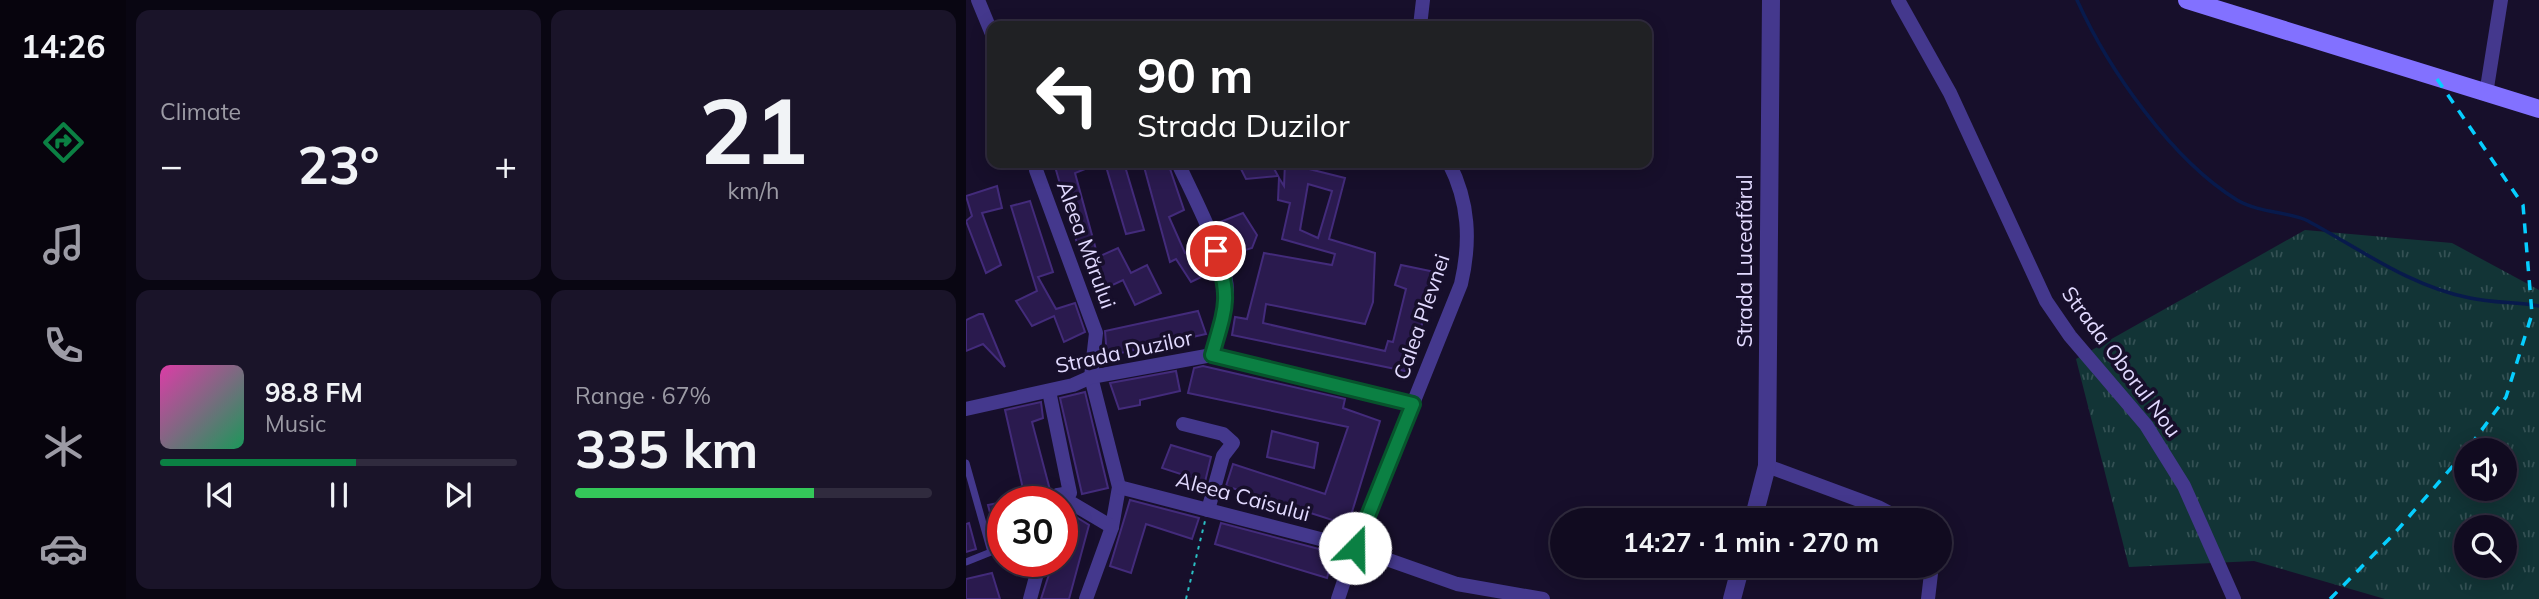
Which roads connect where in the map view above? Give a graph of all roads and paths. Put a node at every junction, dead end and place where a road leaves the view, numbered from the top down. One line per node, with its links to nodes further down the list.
1 (978, 0): 8 (street)
2 (1423, 0): 7 (street)
3 (1771, 0): 21 (street, Strada Luceafărul)
4 (1898, 0): 41 (street, Strada Oborul Nou)
5 (2187, 0): 9 (main road)
6 (2501, 0): 9 (street)
7 (1421, 21)
8 (987, 22)
9 (2486, 94): 10 (main road)
10 (2539, 109)
11 (1180, 168): 14 (street)
12 (1452, 168): 17 (street, Calea Plevnei)
13 (1036, 170): 15 (street, Aleea Mărului)
14 (1212, 355): 15 (street, Strada Duzilor); 17 (street, Strada Duzilor)
15 (1091, 377): 16 (street, Strada Duzilor); 23 (street)
16 (1049, 390): 18 (street, Strada Duzilor); 22 (street)
17 (1413, 404): 29 (street, Calea Plevnei)
18 (966, 409)
19 (1182, 424): 27 (street)
20 (966, 463): 30 (lane)
21 (1767, 466): 24 (street, Strada Luceafărul); 25 (street)
22 (1068, 486)
23 (1119, 487): 27 (street, Aleea Caisului); 28 (street)
24 (1756, 508)
25 (1880, 508)
26 (1078, 510): 28 (street)
27 (1208, 510): 29 (street, Aleea Caisului); 36 (path)
28 (1112, 527): 35 (street)
29 (1355, 548): 37 (street, Calea Plevnei); 38 (street, Aleea Caisului)
30 (966, 562)
31 (1036, 577): 34 (street)
32 (1738, 578): 39 (street)
33 (1930, 578): 40 (street)
34 (1030, 599)
35 (1086, 599)
36 (1186, 599)
37 (1338, 599)
38 (1543, 599)
39 (1732, 599)
40 (1928, 599)
41 (2234, 599)

